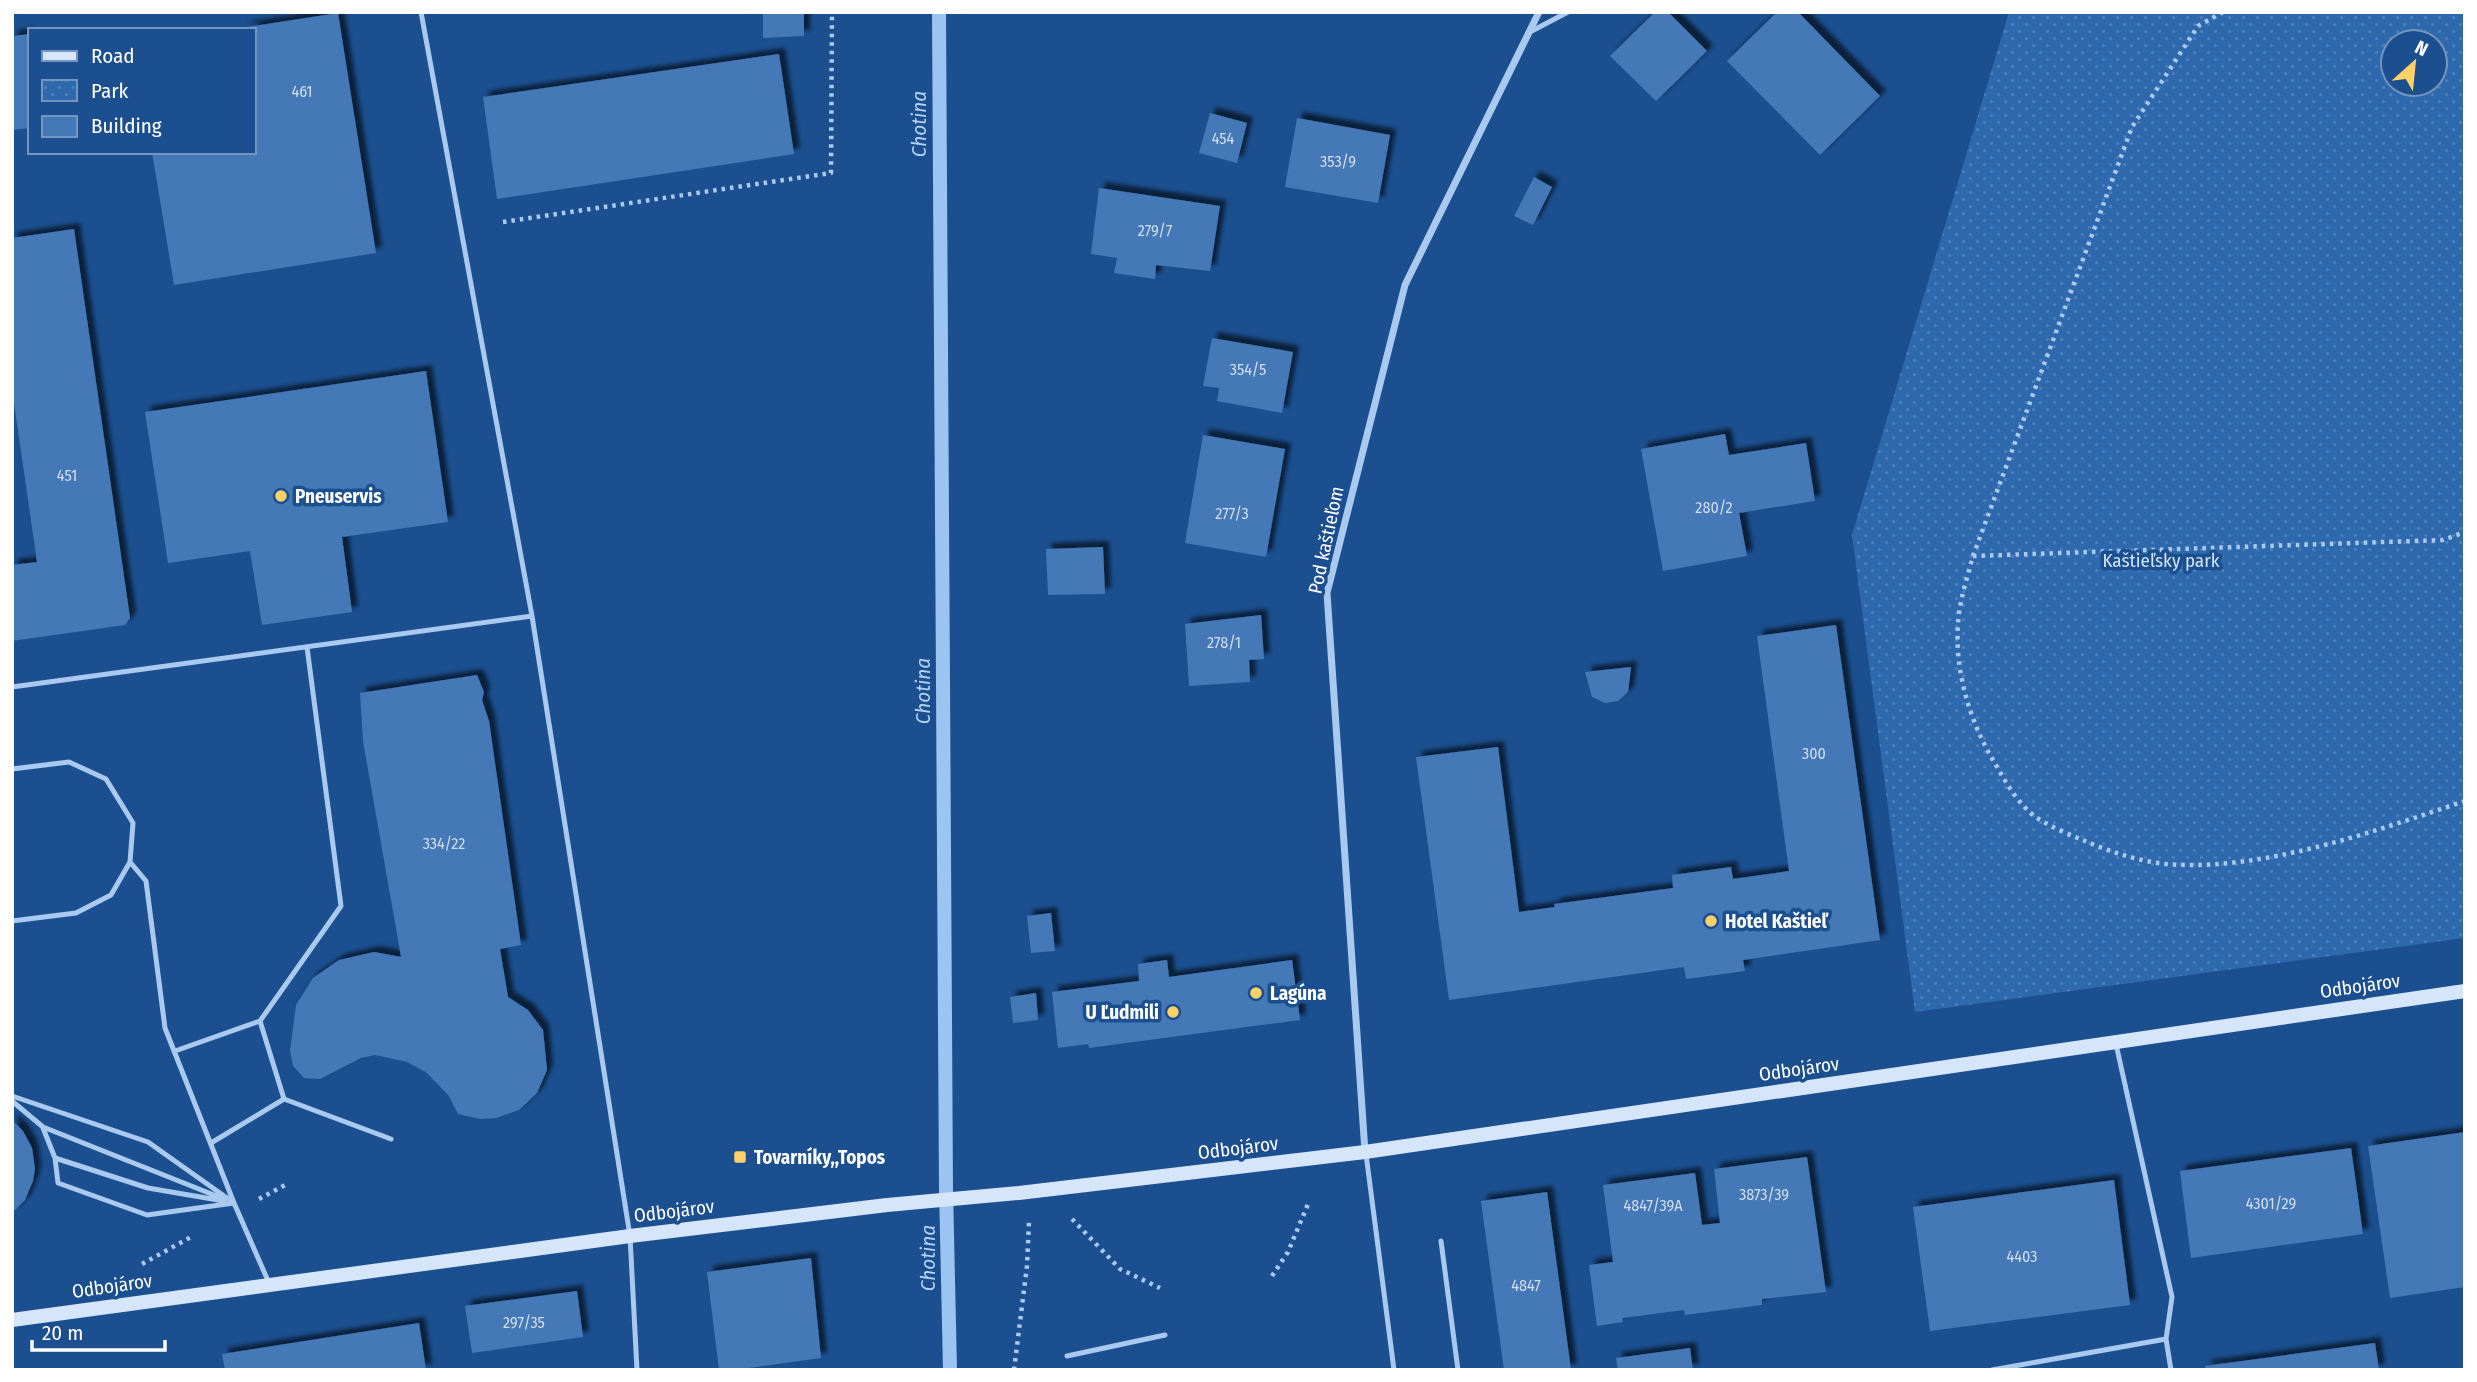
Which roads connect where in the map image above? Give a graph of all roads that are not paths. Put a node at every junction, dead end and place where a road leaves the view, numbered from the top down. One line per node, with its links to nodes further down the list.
1 (421, 12): 5 (lane)
2 (1539, 12): 4 (street, Pod kaštieľom)
3 (1568, 12): 4 (lane)
4 (1528, 33): 20 (street, Pod kaštieľom)
5 (532, 616): 6 (lane); 23 (lane)
6 (307, 647): 7 (lane); 12 (lane)
7 (12, 687)
8 (12, 769): 9 (lane)
9 (130, 862): 10 (lane); 14 (lane)
10 (12, 921)
11 (2465, 991): 13 (main road, Odbojárov)
12 (260, 1021): 14 (lane); 16 (lane)
13 (2115, 1041): 20 (main road, Odbojárov); 28 (lane)
14 (175, 1051): 19 (lane)
15 (12, 1098): 17 (lane); 22 (lane)
16 (284, 1099): 18 (lane); 19 (lane)
17 (43, 1128): 21 (lane); 22 (lane)
18 (391, 1139)
19 (211, 1143): 22 (lane)
20 (1365, 1152): 23 (main road, Odbojárov); 31 (lane)
21 (55, 1158): 22 (lane); 22 (lane)
22 (234, 1203): 25 (lane)
23 (630, 1236): 25 (main road, Odbojárov); 30 (lane)
24 (1441, 1241): 32 (lane)
25 (269, 1284): 26 (main road, Odbojárov)
26 (12, 1320)
27 (1165, 1335): 29 (lane)
28 (2165, 1339): 33 (lane); 34 (lane)
29 (1067, 1356)
30 (637, 1370)
31 (1394, 1370)
32 (1458, 1370)
33 (1992, 1370)
34 (2171, 1370)

